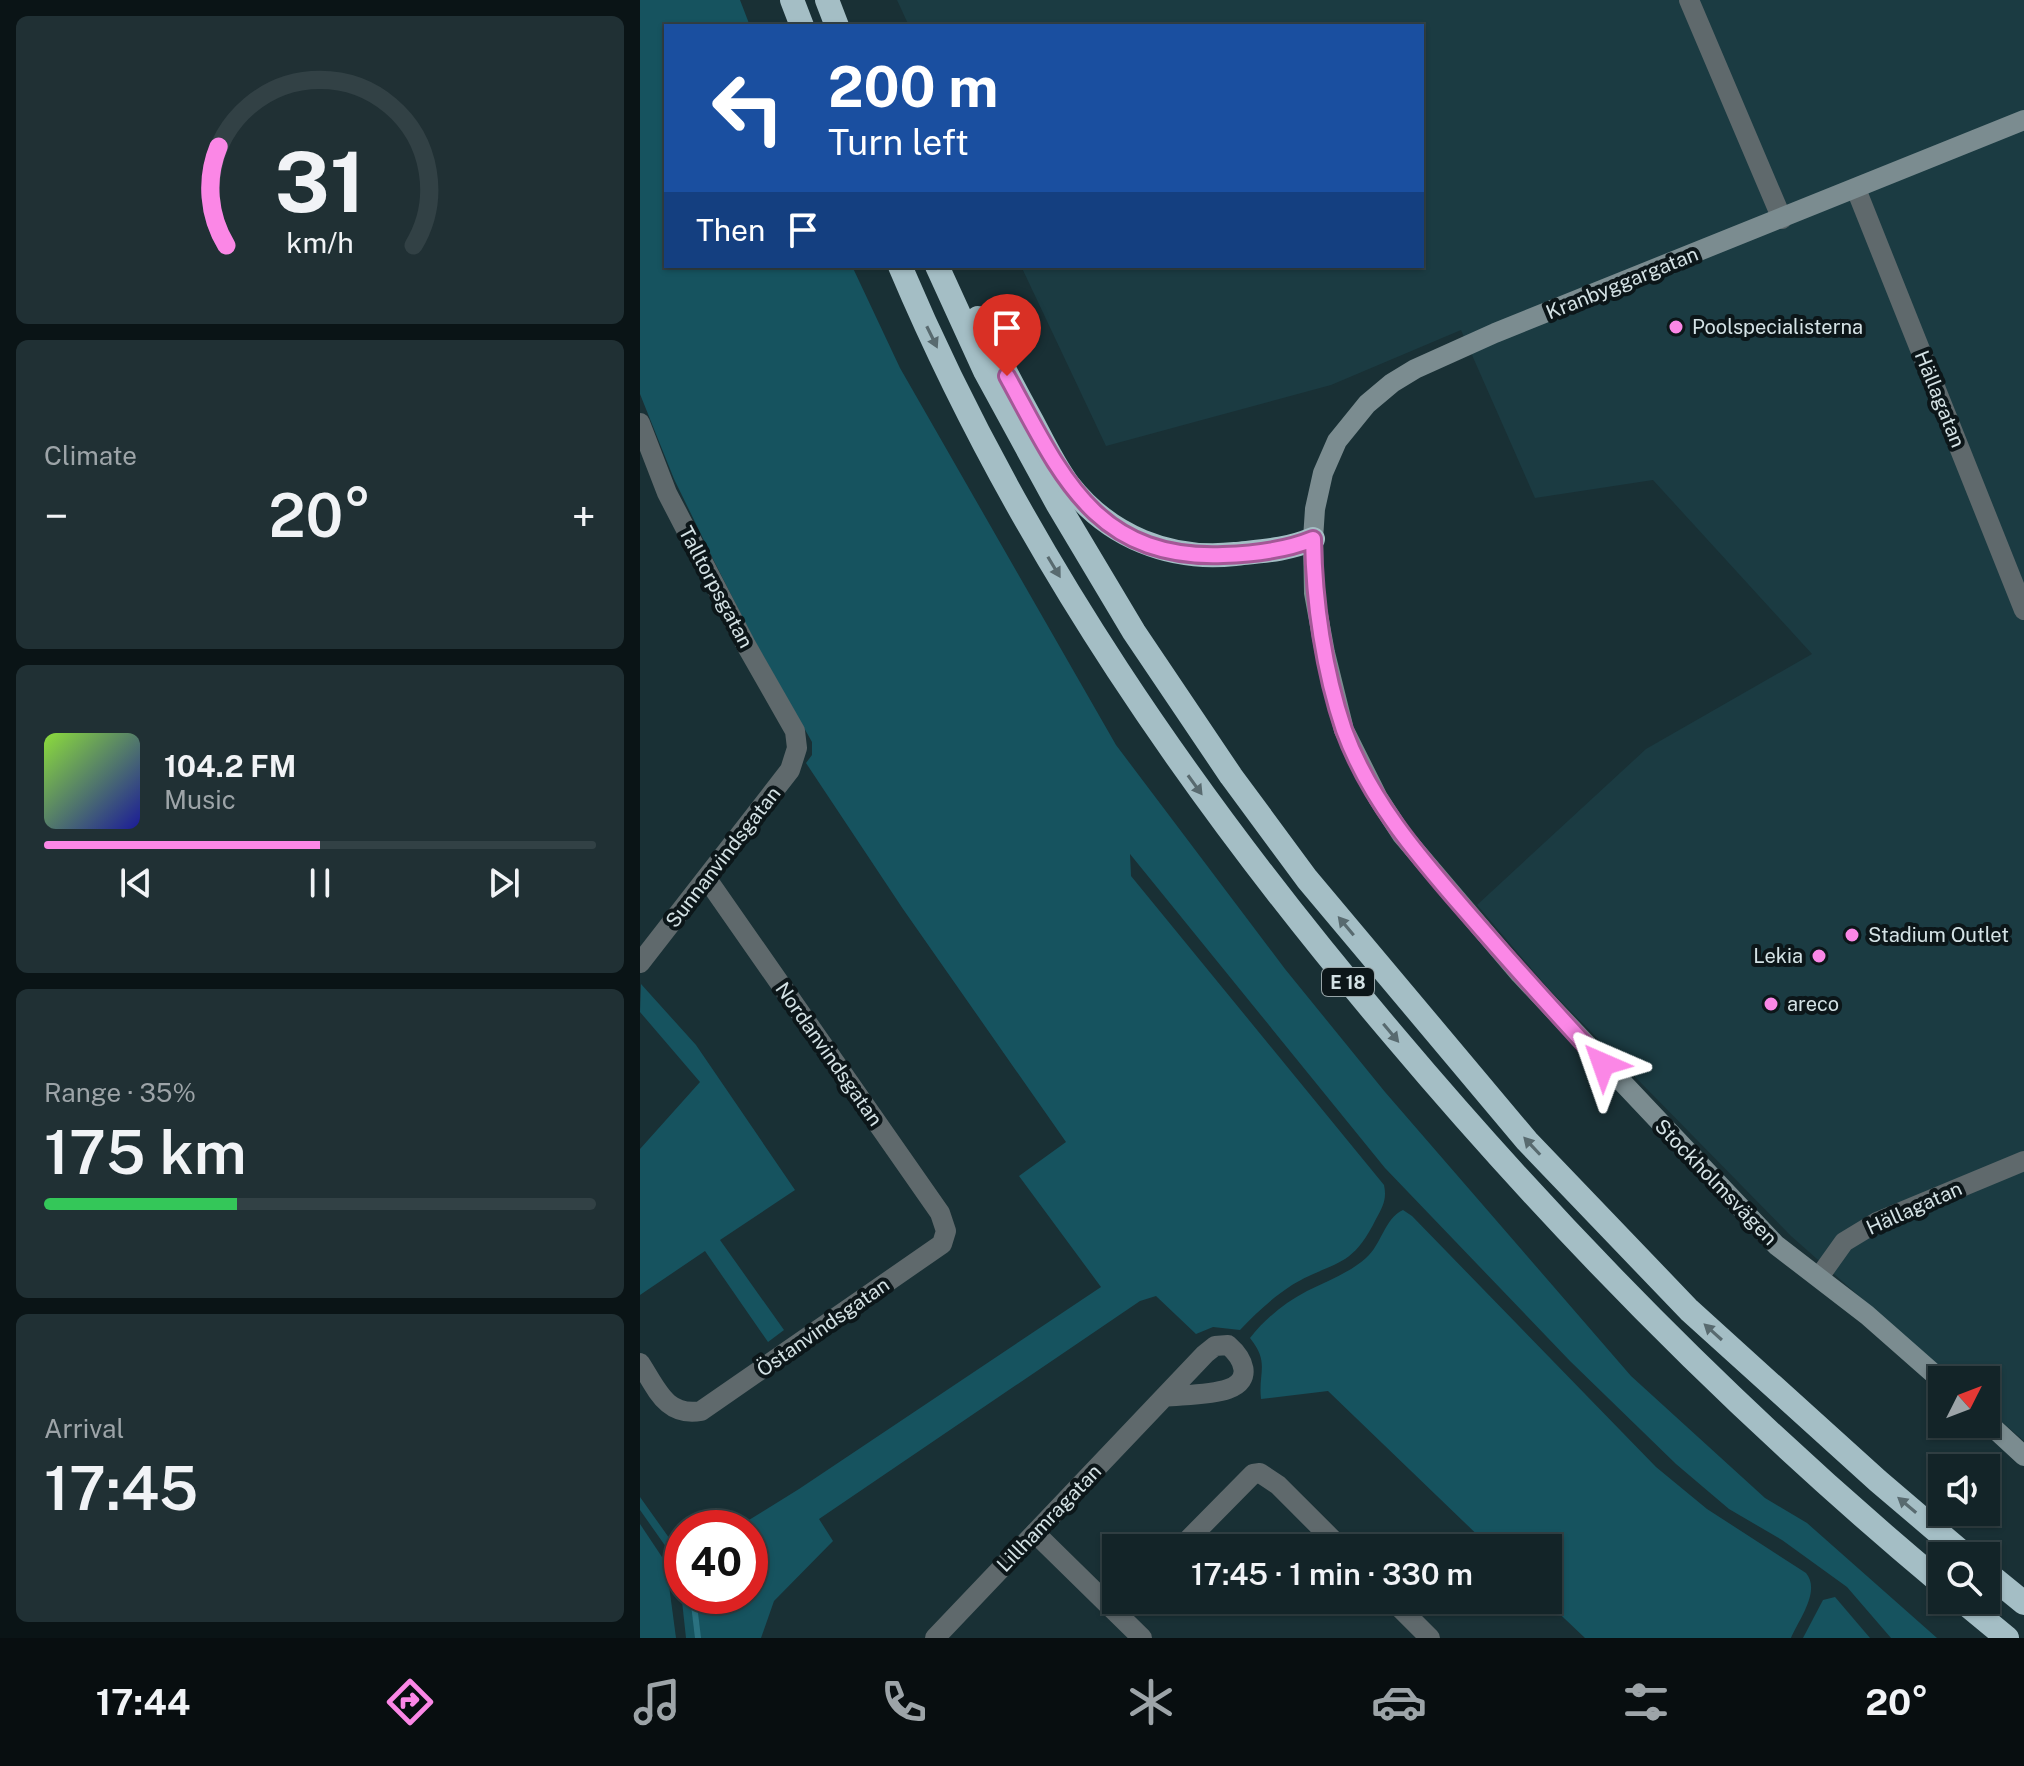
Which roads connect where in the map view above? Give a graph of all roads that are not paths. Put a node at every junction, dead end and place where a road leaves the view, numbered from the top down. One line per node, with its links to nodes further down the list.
1 (792, 0): 4 (highway)
2 (827, 0): 5 (highway)
3 (1689, 0): 8 (street)
4 (801, 24)
5 (836, 24)
6 (2024, 120): 7 (street, Kranbyggargatan)
7 (1856, 189): 8 (street, Kranbyggargatan); 14 (street, Hällagatan)
8 (1782, 219): 13 (street, Kranbyggargatan)
9 (901, 268): 30 (highway, E 18, one-way to 30)
10 (937, 268): 29 (highway, E 18, one-way to 10)
11 (938, 268): 13 (highway, E 18)
12 (640, 423): 15 (street, Talltorpsgatan)
13 (1313, 539): 20 (street, Stockholmsvägen)
14 (2024, 610)
15 (797, 748): 16 (street, Sunnanvindsgatan)
16 (707, 879): 17 (street, Sunnanvindsgatan); 19 (street, Nordanvindsgatan)
17 (640, 963)
18 (2024, 1161): 20 (street, Hällagatan)
19 (946, 1231): 21 (street, Östanvindsgatan)
20 (1819, 1277): 22 (street, Stockholmsvägen)
21 (640, 1363)
22 (1928, 1369)
23 (1164, 1397): 26 (street, Lillhamragatan)
24 (2000, 1434): 25 (street)
25 (2024, 1456)
26 (1035, 1533): 32 (street); 37 (street, Lillhamragatan)
27 (1194, 1534): 28 (street)
28 (1327, 1534)
29 (1950, 1542)
30 (1928, 1572)
31 (2000, 1583): 33 (highway)
32 (1102, 1589)
33 (2024, 1603)
34 (1127, 1614): 38 (street)
35 (1406, 1614): 39 (street)
36 (1978, 1614): 40 (highway)
37 (935, 1638)
38 (1142, 1638)
39 (1430, 1638)
40 (2007, 1638)

